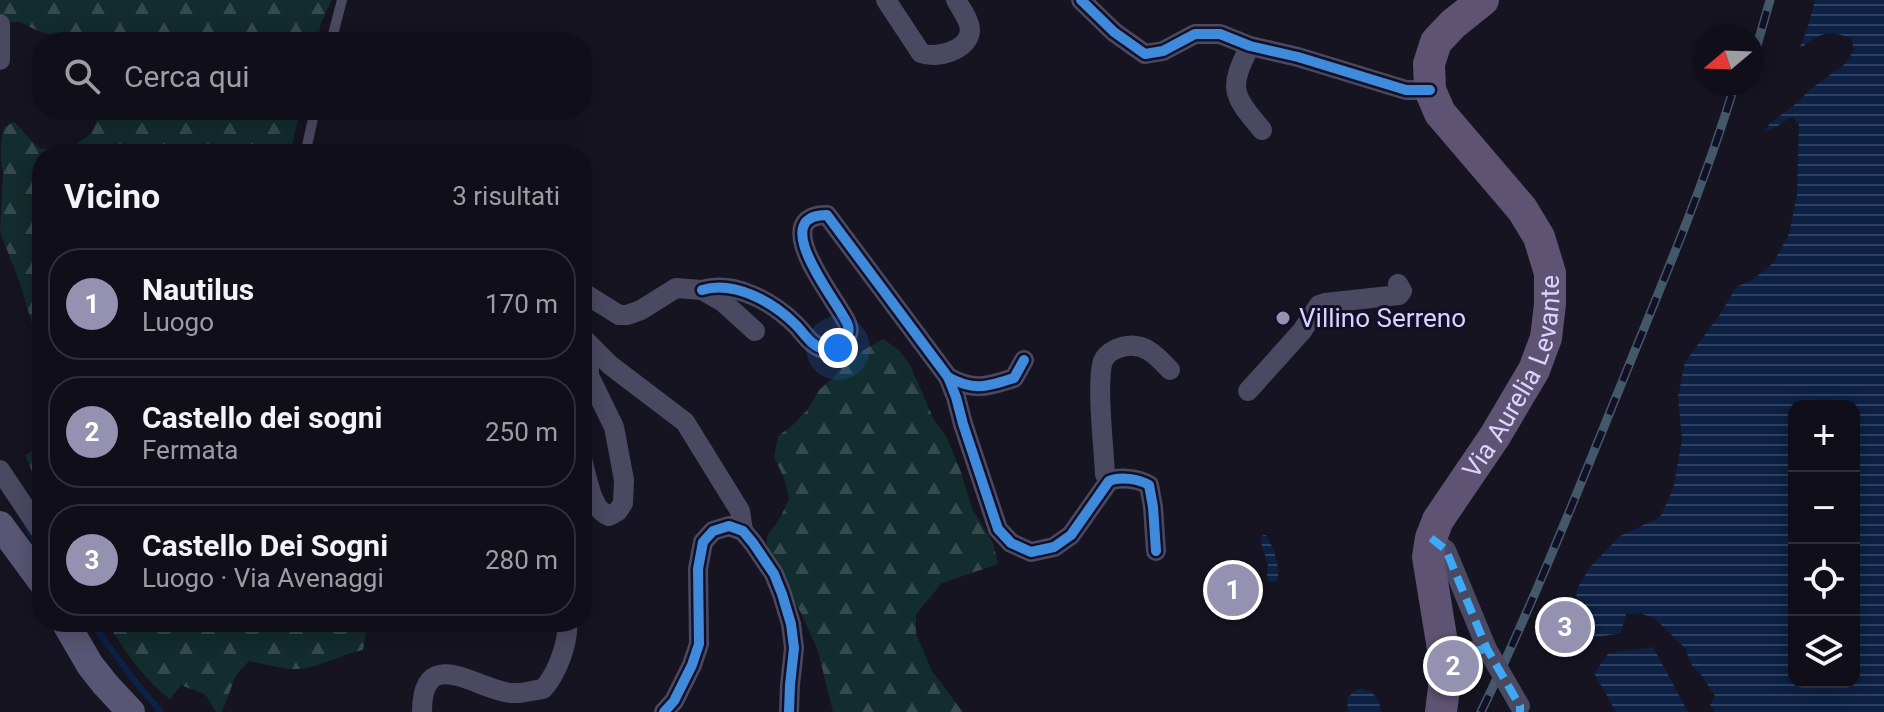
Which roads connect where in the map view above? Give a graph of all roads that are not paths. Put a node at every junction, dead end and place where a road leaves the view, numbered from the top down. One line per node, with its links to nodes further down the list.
1 (342, 0): 7 (lane)
2 (886, 0): 3 (street)
3 (956, 0)
4 (1081, 0): 8 (street)
5 (1483, 0): 10 (main road)
6 (0, 24): 9 (street)
7 (334, 32)
8 (1250, 46): 10 (street); 12 (street)
9 (0, 60)
10 (1430, 77): 30 (main road, Via Aurelia Levante)
11 (313, 120): 13 (lane)
12 (1262, 130)
13 (307, 144)
14 (1398, 284): 23 (street)
15 (702, 290): 16 (street); 17 (street); 21 (street)
16 (592, 298)
17 (755, 331)
18 (592, 347): 29 (street)
19 (1024, 360): 21 (street)
20 (1170, 370): 25 (street)
21 (948, 377): 25 (street)
22 (592, 382): 26 (street)
23 (1248, 391)
24 (0, 470): 27 (street)
25 (1109, 481): 31 (street)
26 (592, 494)
27 (32, 518)
28 (0, 525): 32 (street)
29 (743, 531): 40 (street); 41 (street)
30 (1431, 538): 35 (street); 36 (main road, Via Aurelia Levante)
31 (1156, 551)
32 (32, 568)
33 (71, 632): 38 (street)
34 (567, 632): 39 (street)
35 (1487, 649): 36 (street); 37 (street, bridge)
36 (1444, 655): 42 (main road, Via Aurelia Levante)
37 (1520, 709)
38 (131, 712)
39 (422, 712)
40 (664, 712)
41 (789, 712)
42 (1441, 712)

